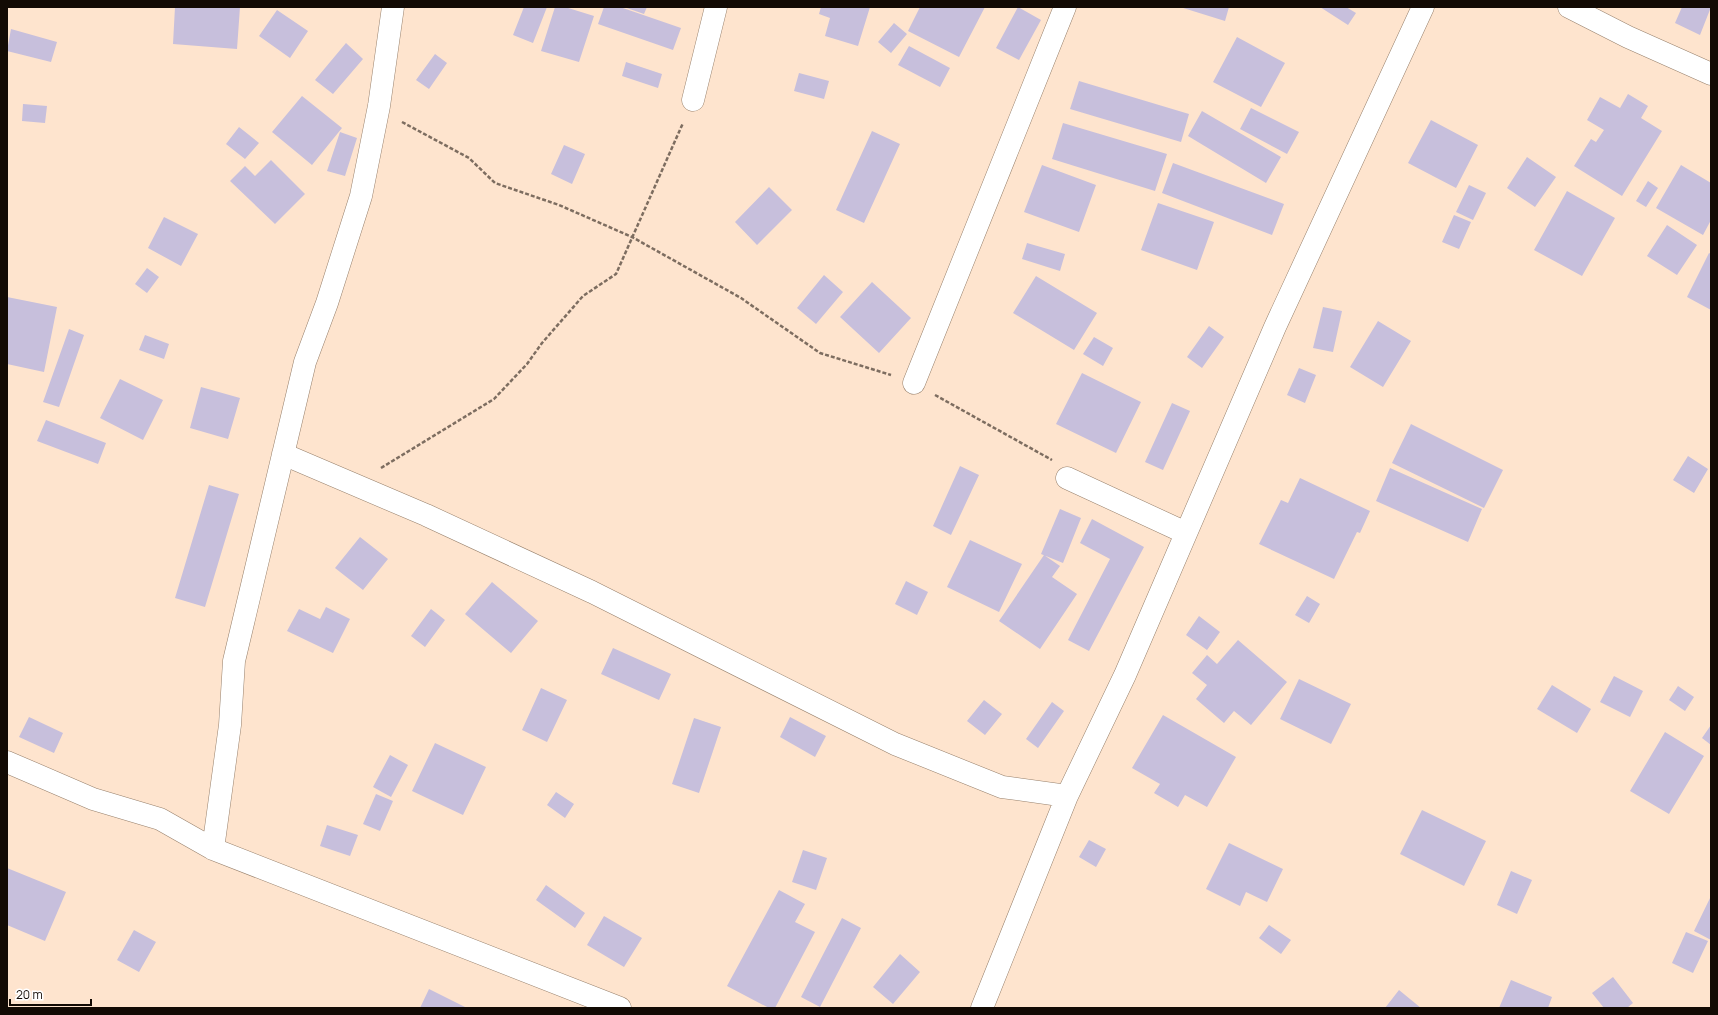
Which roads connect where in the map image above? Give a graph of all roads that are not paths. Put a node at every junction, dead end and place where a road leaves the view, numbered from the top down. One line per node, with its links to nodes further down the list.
1 (393, 7): 9 (street)
2 (716, 7): 7 (street)
3 (1065, 7): 8 (street)
4 (1423, 7): 11 (street)
5 (1569, 7): 6 (street)
6 (1711, 74)
7 (693, 100)
8 (914, 383)
9 (283, 454): 13 (street); 14 (street)
10 (1067, 478): 11 (street)
11 (1186, 533): 13 (street)
12 (7, 762): 14 (street)
13 (1067, 796): 16 (street)
14 (213, 849): 15 (street)
15 (620, 1008)
16 (982, 1008)

